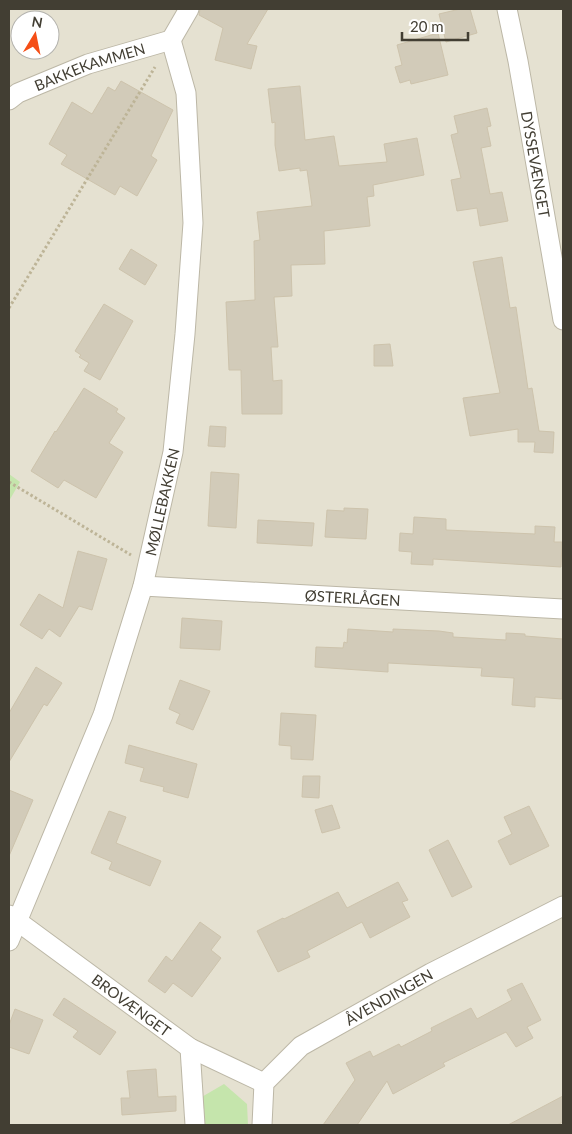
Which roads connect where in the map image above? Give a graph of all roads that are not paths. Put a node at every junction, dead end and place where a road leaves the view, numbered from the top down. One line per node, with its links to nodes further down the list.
1 (189, 9): 3 (street)
2 (507, 9): 5 (street, DYSSEVÆNGET)
3 (171, 40): 4 (street, BAKKEKAMMEN); 6 (street, MØLLEBAKKEN)
4 (9, 100)
5 (563, 320)
6 (143, 586): 7 (street, ØSTERLÅGEN); 9 (street, MØLLEBAKKEN)
7 (563, 609)
8 (563, 906): 12 (street, ÅVENDINGEN)
9 (13, 918): 10 (street, MØLLEBAKKEN); 11 (street, BROVÆNGET)
10 (9, 941)
11 (190, 1048): 12 (street, BROVÆNGET); 13 (street)
12 (264, 1083): 14 (street)
13 (196, 1125)
14 (262, 1125)

